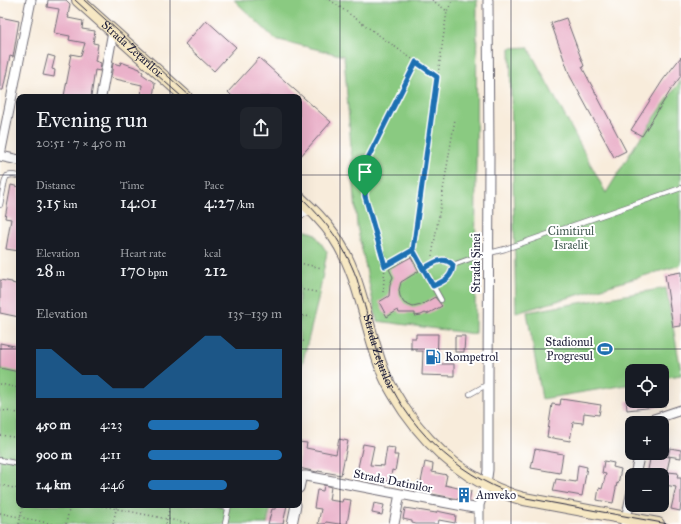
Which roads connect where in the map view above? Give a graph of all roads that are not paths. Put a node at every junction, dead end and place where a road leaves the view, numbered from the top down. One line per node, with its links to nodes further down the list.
1 (31, 0): 7 (street)
2 (78, 0): 4 (main road, Strada Zețarilor)
3 (488, 0): 16 (street, Strada Șinei)
4 (112, 31): 5 (street); 6 (main road, Strada Zețarilor)
5 (102, 94)
6 (183, 94)
7 (0, 155): 8 (street)
8 (16, 159)
9 (16, 176): 12 (lane)
10 (681, 188): 16 (lane)
11 (302, 201): 13 (main road, Strada Zețarilor)
12 (0, 204)
13 (311, 209): 14 (street); 28 (main road, Strada Zețarilor)
14 (302, 213)
15 (413, 250): 18 (lane)
16 (488, 254): 17 (lane); 21 (street, Strada Șinei)
17 (453, 265): 18 (lane); 19 (lane)
18 (423, 269): 19 (lane)
19 (433, 286): 20 (lane)
20 (442, 300)
21 (488, 384): 22 (lane); 28 (street, Strada Șinei)
22 (470, 394)
23 (681, 410): 24 (street)
24 (663, 416)
25 (0, 460): 26 (lane)
26 (16, 463)
27 (302, 478): 29 (street, Strada Datinilor)
28 (486, 485): 32 (street, Strada Șinei); 33 (main road, Strada Zețarilor)
29 (400, 494): 32 (street, Strada Datinilor); 36 (street)
30 (229, 508): 34 (lane)
31 (295, 508): 35 (street)
32 (479, 509): 37 (street, Strada Șinei)
33 (626, 521): 38 (main road, Strada Zețarilor)
34 (225, 524)
35 (292, 524)
36 (394, 524)
37 (479, 524)
38 (658, 524)

